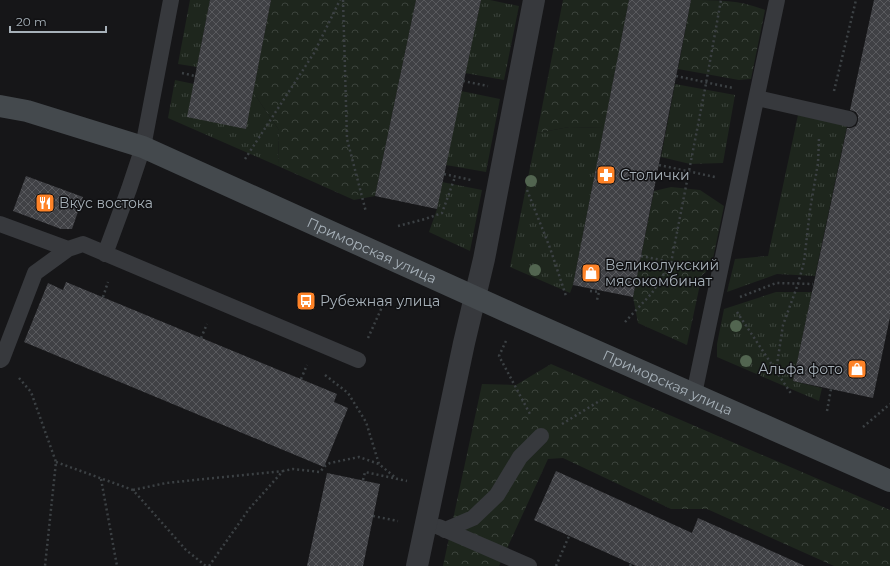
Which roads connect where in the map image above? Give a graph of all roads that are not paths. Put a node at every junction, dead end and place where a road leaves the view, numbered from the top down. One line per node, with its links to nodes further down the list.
1 (171, 0): 7 (lane)
2 (534, 0): 11 (street)
3 (777, 0): 4 (lane)
4 (757, 98): 6 (lane); 14 (lane)
5 (0, 106): 7 (main road, Приморская улица)
6 (849, 119)
7 (143, 147): 10 (lane); 11 (main road, Приморская улица)
8 (0, 224): 9 (lane)
9 (68, 249): 10 (lane); 12 (lane)
10 (105, 254): 13 (lane)
11 (475, 298): 14 (main road, Приморская улица); 17 (street)
12 (1, 360)
13 (358, 360)
14 (694, 394): 16 (main road, Приморская улица)
15 (541, 436): 17 (lane)
16 (890, 481)
17 (436, 525): 18 (street); 19 (lane)
18 (417, 566)
19 (529, 566)

